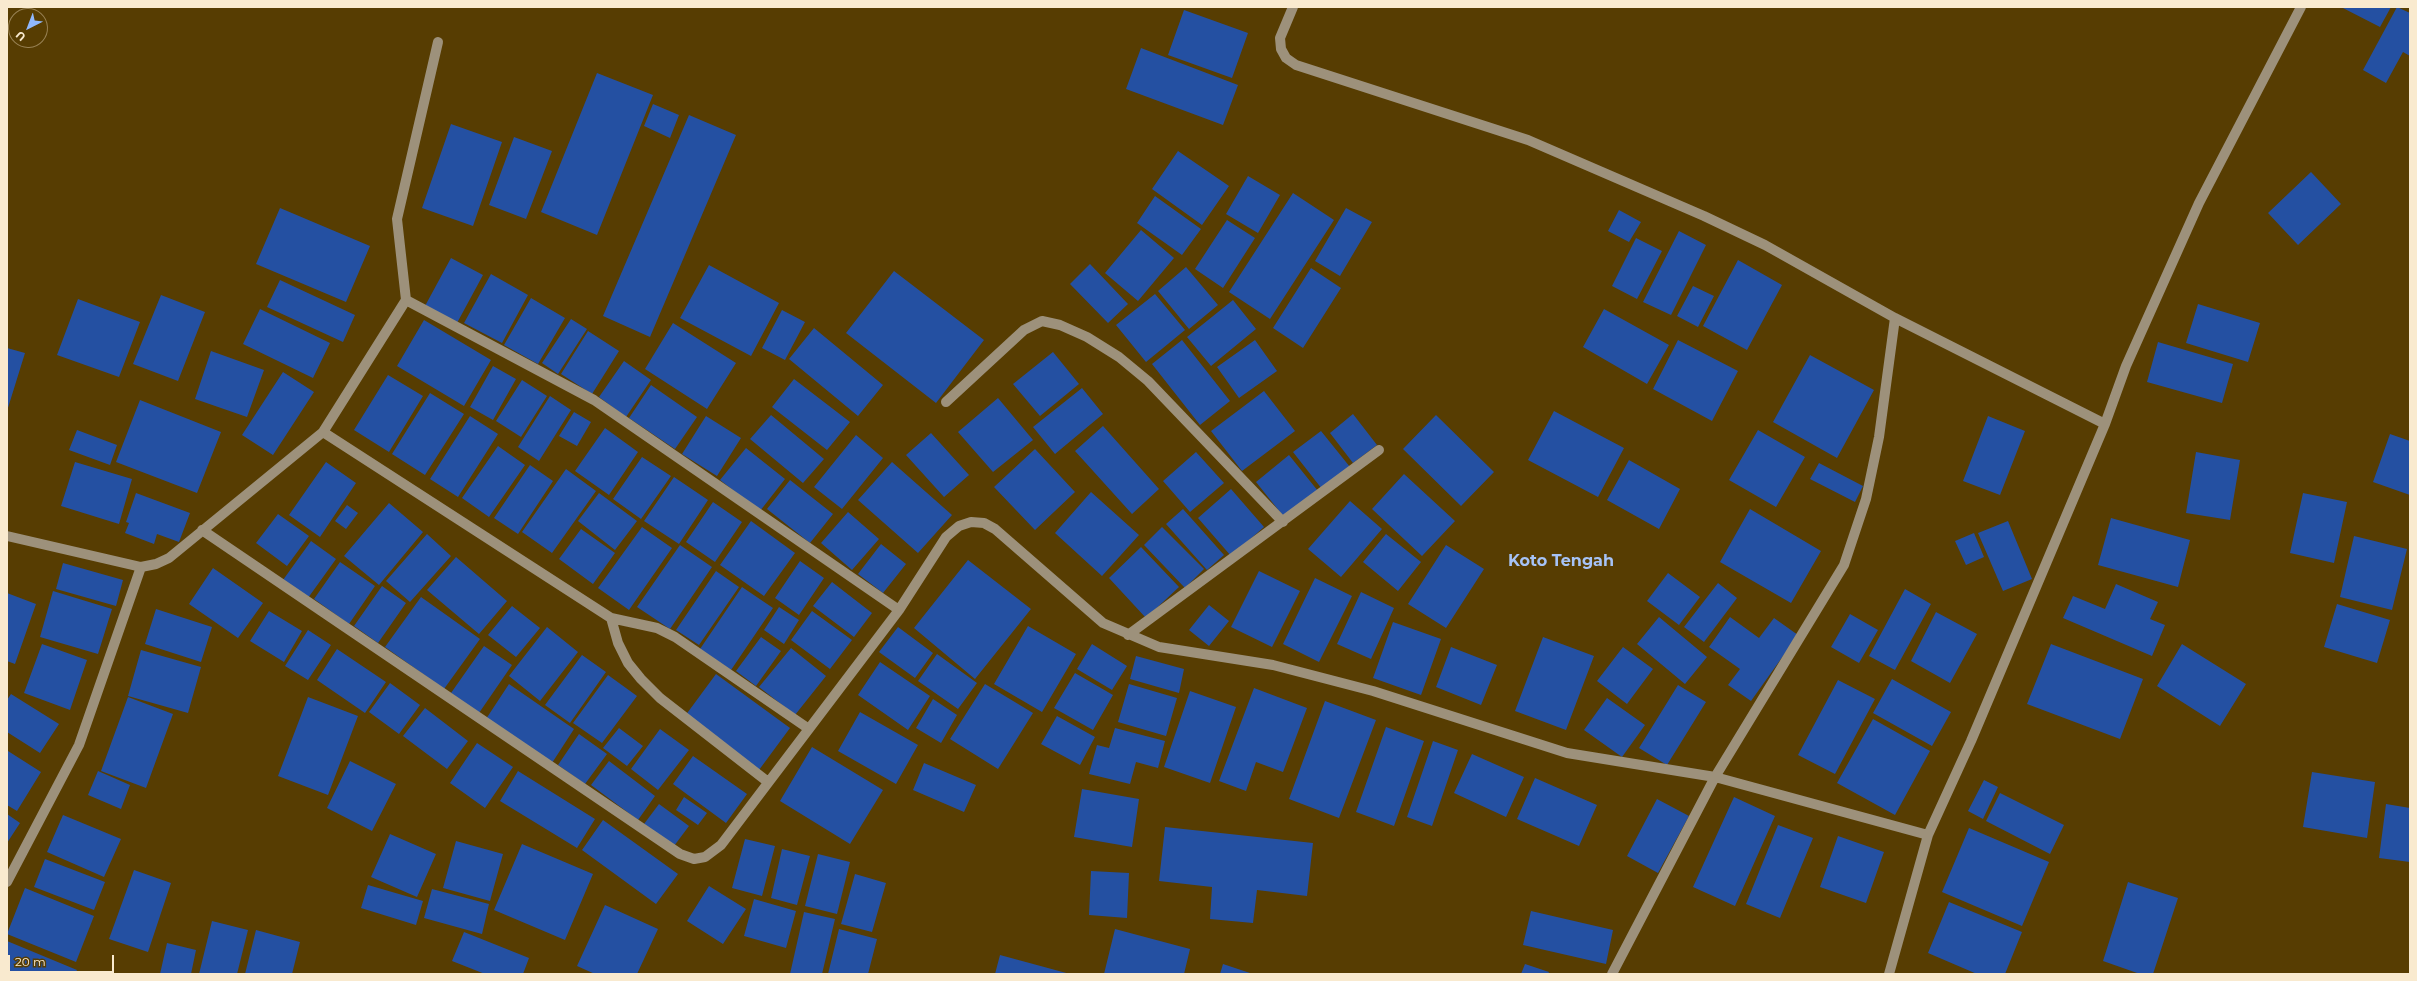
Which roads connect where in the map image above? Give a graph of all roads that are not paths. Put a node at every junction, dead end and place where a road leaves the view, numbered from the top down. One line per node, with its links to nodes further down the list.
1 (1293, 7): 5 (street)
2 (2301, 7): 7 (street)
3 (438, 42): 4 (street)
4 (406, 300): 8 (street); 14 (street)
5 (1895, 318): 7 (street); 18 (street)
6 (946, 402): 10 (street)
7 (2105, 424): 20 (street)
8 (323, 432): 11 (street); 15 (street)
9 (1379, 450): 10 (street)
10 (1283, 522): 16 (street)
11 (202, 530): 13 (street); 19 (street)
12 (7, 536): 13 (street)
13 (141, 567): 21 (street)
14 (899, 610): 16 (street); 17 (street)
15 (611, 618): 17 (street); 19 (street)
16 (1128, 635): 18 (street)
17 (809, 729): 19 (street)
18 (1715, 777): 20 (street); 22 (street)
19 (768, 782)
20 (1928, 835): 23 (street)
21 (7, 882)
22 (1612, 974)
23 (1889, 974)

